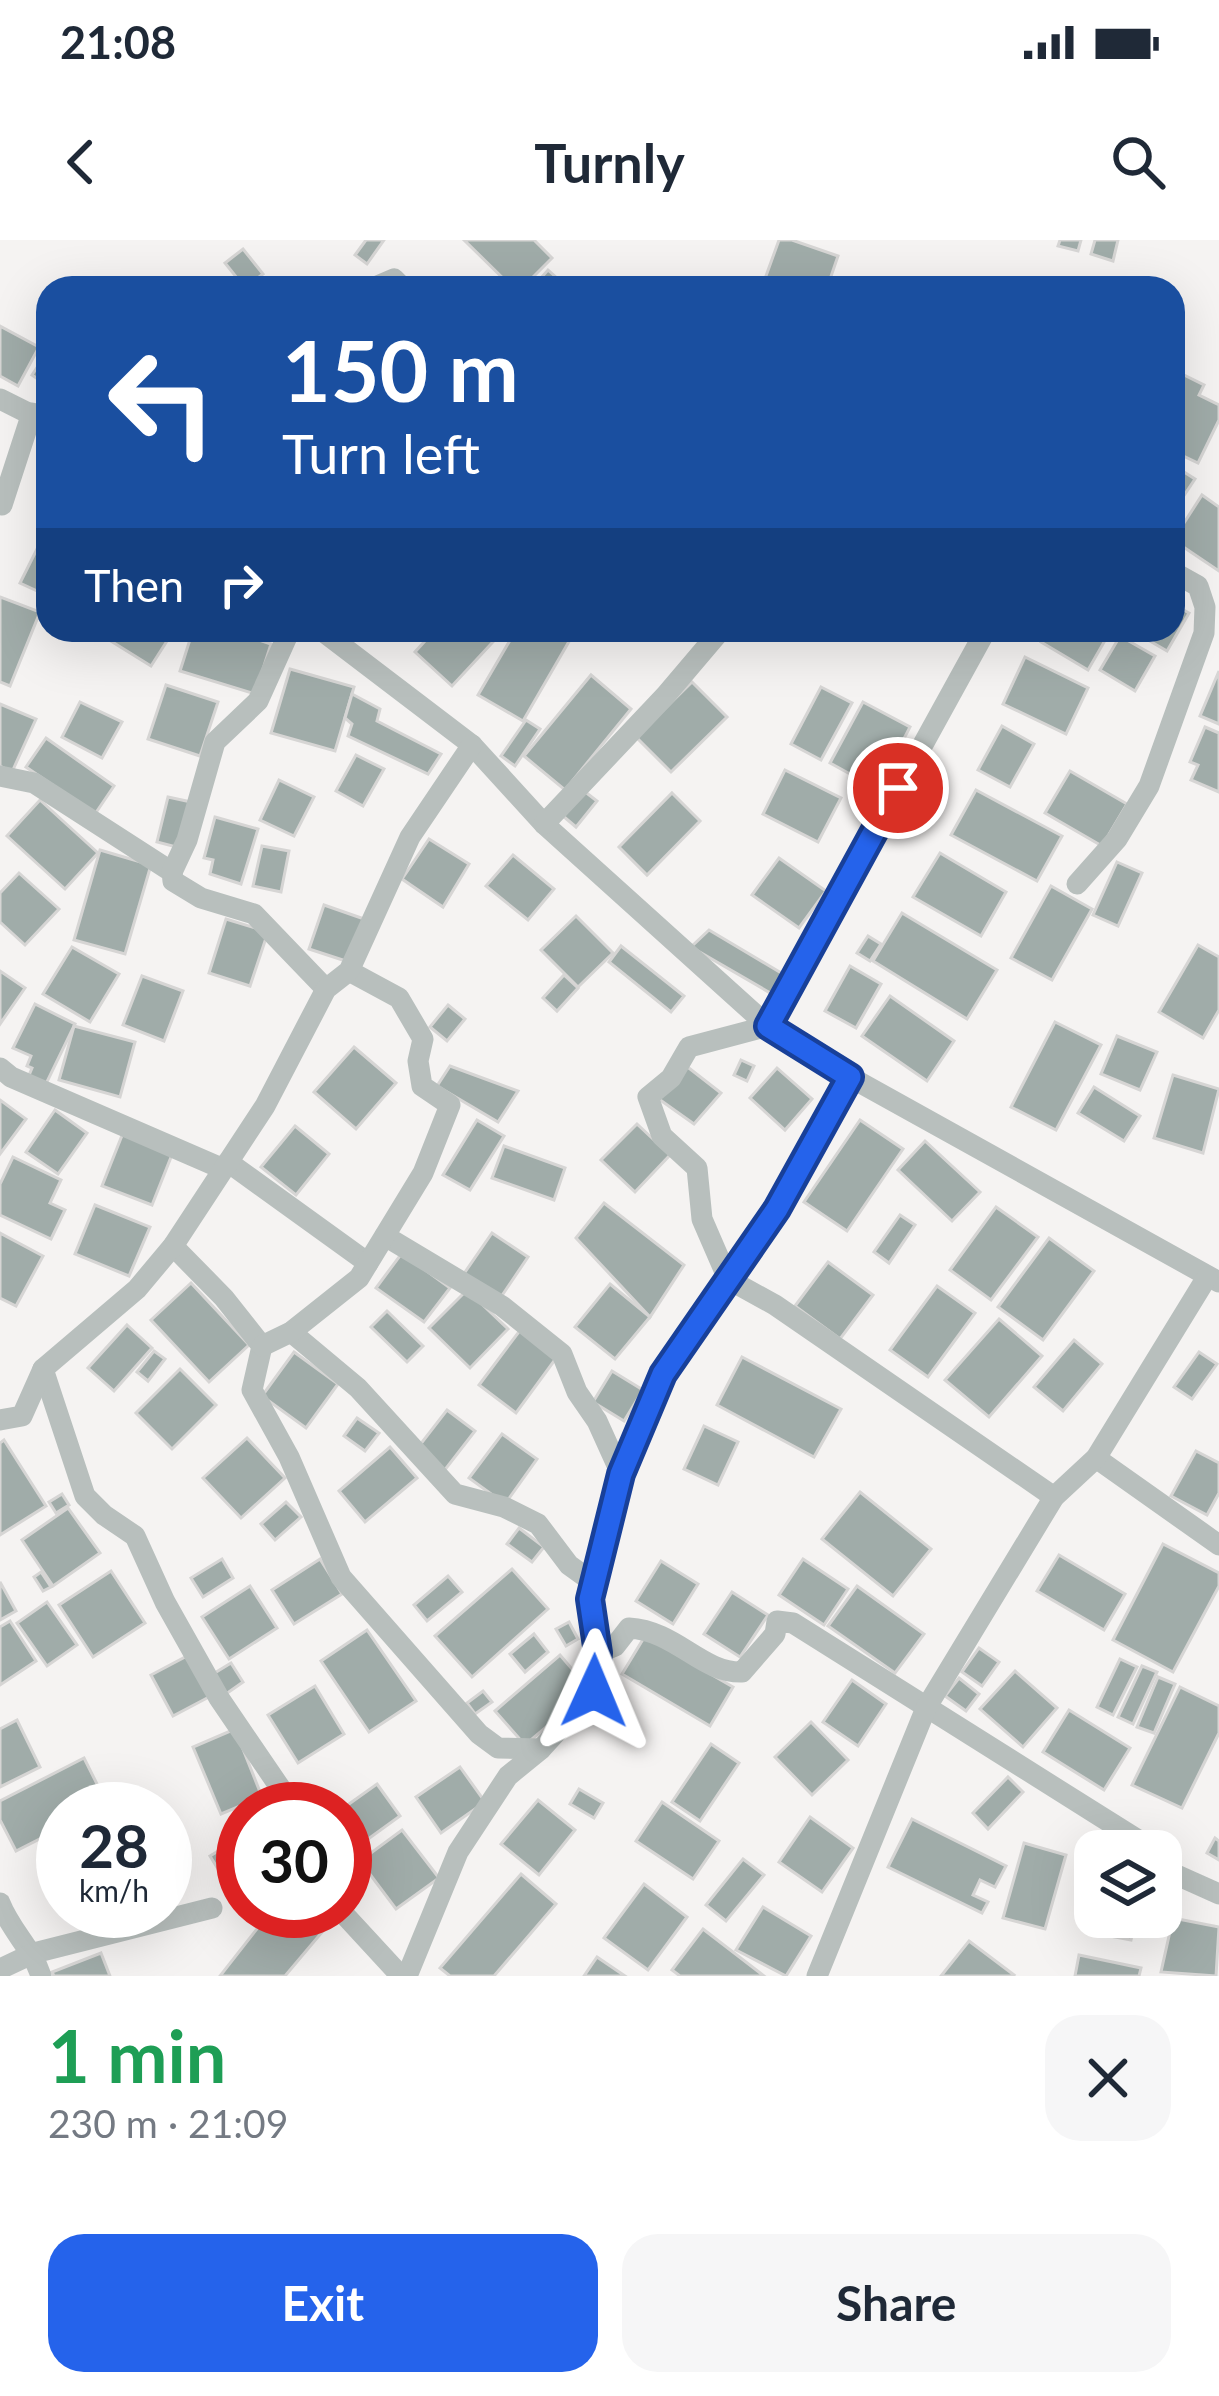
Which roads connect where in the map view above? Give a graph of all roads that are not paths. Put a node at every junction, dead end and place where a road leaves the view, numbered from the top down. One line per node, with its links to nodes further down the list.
1 (0, 399): 2 (street)
2 (36, 416)
3 (36, 427): 4 (street)
4 (2, 505)
5 (1185, 579): 14 (street)
6 (285, 642): 13 (street)
7 (335, 642): 10 (street)
8 (711, 642): 12 (street)
9 (979, 642): 17 (street)
10 (472, 745): 12 (street); 15 (street)
11 (0, 776): 13 (street)
12 (544, 824): 17 (street)
13 (172, 872): 16 (street)
14 (1078, 884)
15 (349, 971): 16 (street); 21 (street)
16 (326, 989): 20 (street)
17 (768, 1026): 19 (street); 24 (street)
18 (0, 1068): 20 (street)
19 (850, 1077): 24 (street); 25 (street)
20 (224, 1165): 22 (street); 23 (street)
21 (385, 1236): 23 (street); 31 (street)
22 (173, 1246): 27 (street); 28 (street)
23 (368, 1263): 26 (street)
24 (728, 1279): 31 (street); 32 (street)
25 (1213, 1280): 30 (street)
26 (290, 1332): 27 (street); 34 (street)
27 (262, 1346): 37 (street)
28 (44, 1369): 29 (street); 38 (street)
29 (0, 1420)
30 (1096, 1458): 32 (street); 33 (street)
31 (621, 1474): 34 (street)
32 (1054, 1497): 36 (street)
33 (1219, 1545)
34 (594, 1583): 35 (street)
35 (598, 1653): 36 (street); 37 (street)
36 (926, 1708): 39 (street); 49 (street)
37 (541, 1749): 48 (street)
38 (276, 1782)
39 (1122, 1830)
40 (1182, 1877): 41 (street)
41 (1219, 1894)
42 (0, 1903): 45 (street)
43 (212, 1908): 45 (street)
44 (367, 1938): 48 (street)
45 (34, 1953): 46 (street); 47 (street)
46 (0, 1969)
47 (40, 1976)
48 (404, 1976)
49 (817, 1976)

